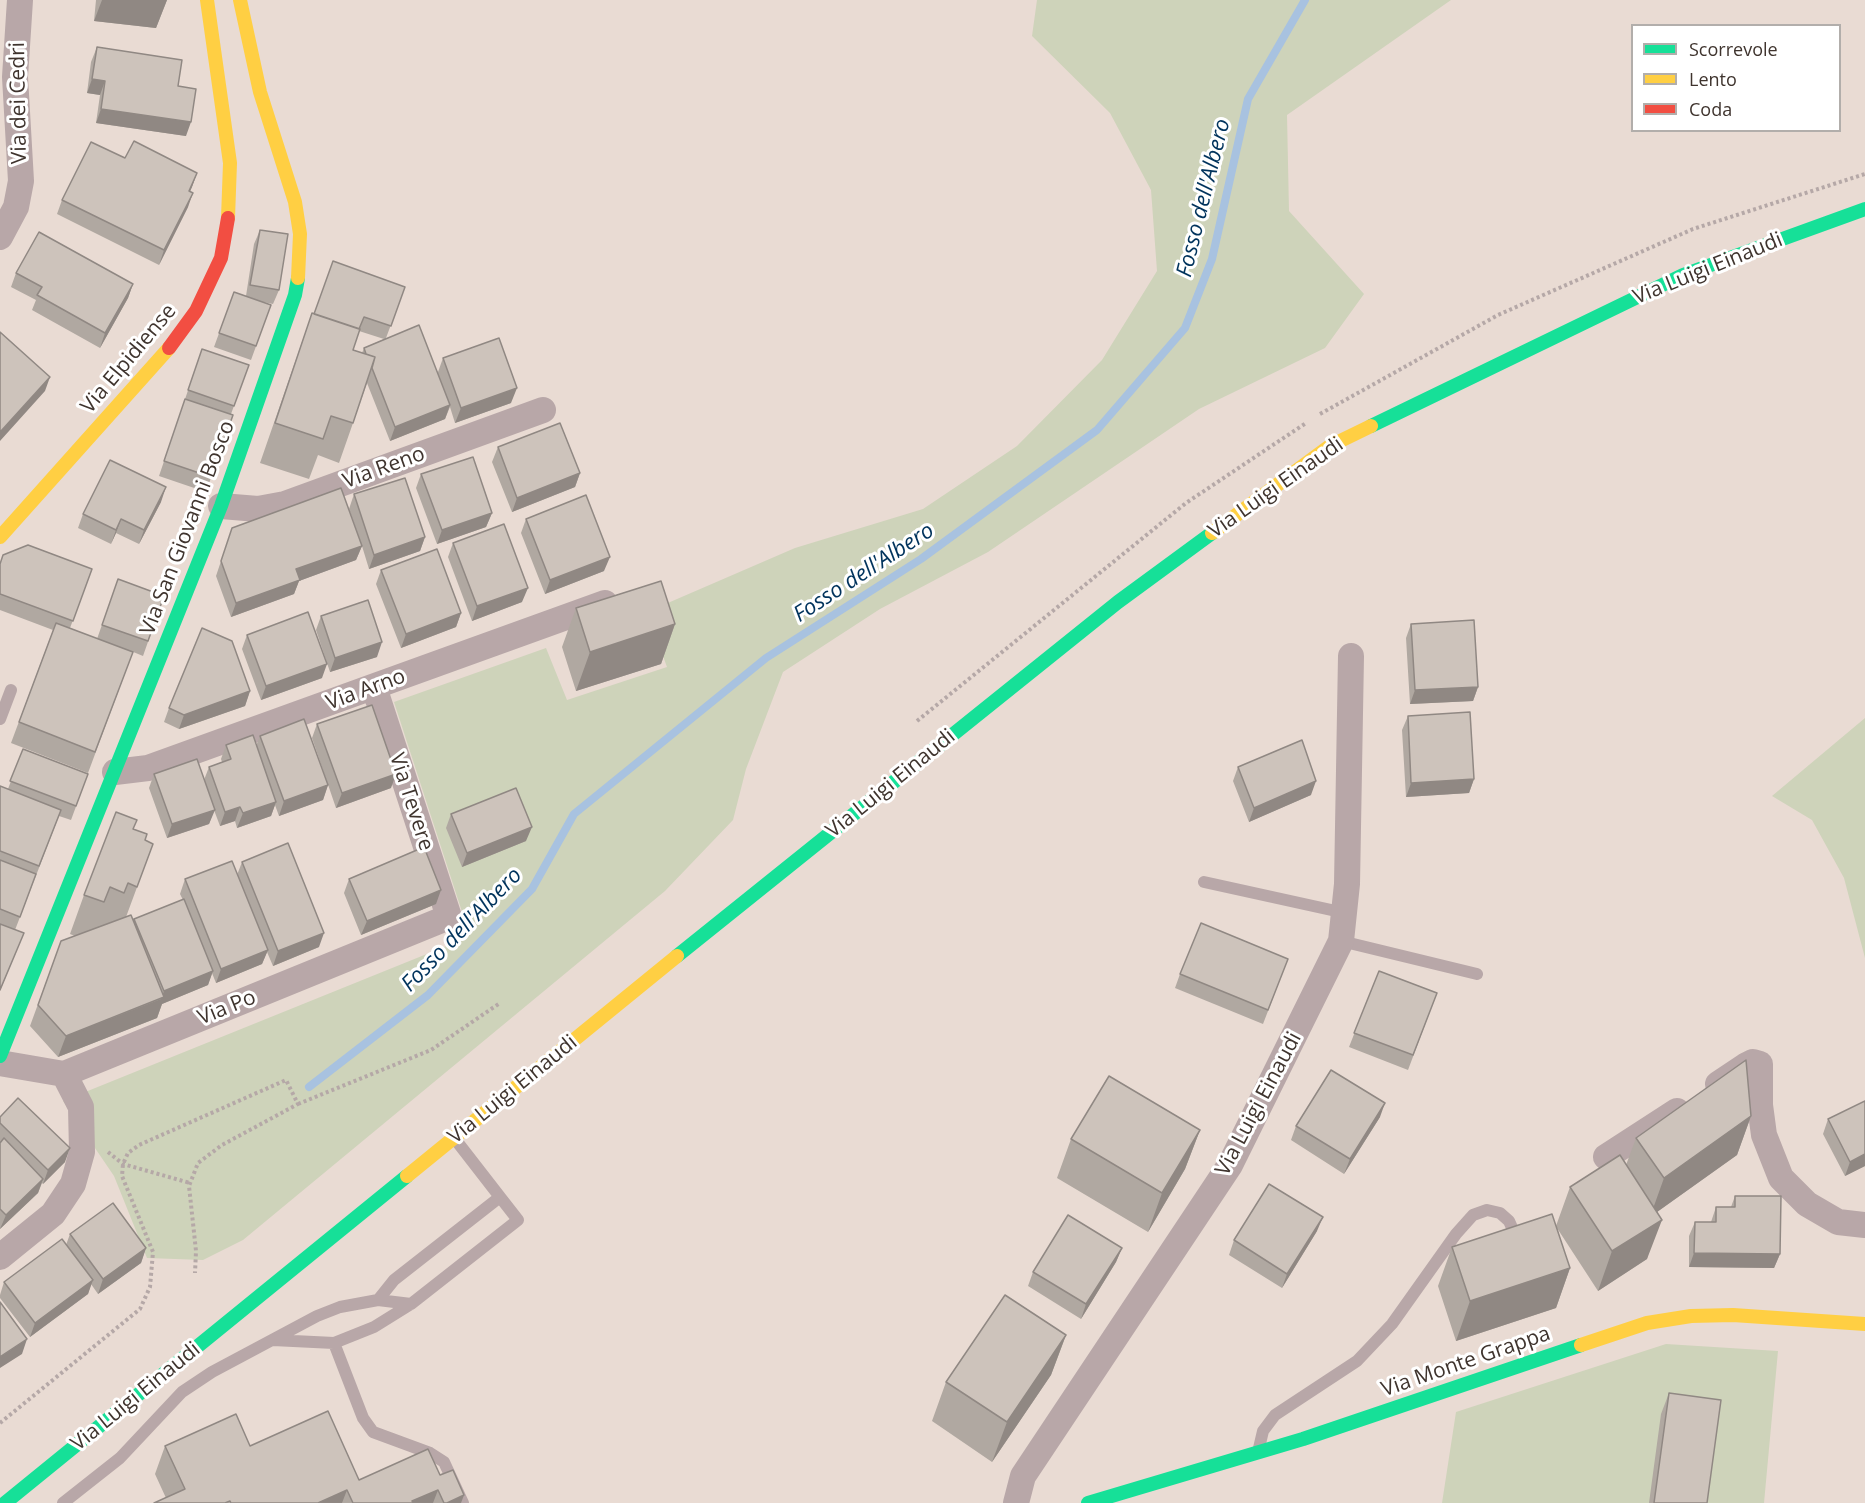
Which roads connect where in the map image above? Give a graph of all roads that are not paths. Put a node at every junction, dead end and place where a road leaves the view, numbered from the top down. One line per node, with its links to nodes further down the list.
1 (20, 0): 4 (street, Via dei Cedri)
2 (207, 0): 9 (street, Via Elpidiense)
3 (240, 0): 8 (street, Via San Giovanni Bosco)
4 (7, 76): 6 (street, Via dei Cedri)
5 (1865, 209): 24 (street, Via Luigi Einaudi)
6 (0, 237)
7 (543, 410): 8 (street, Via Reno)
8 (221, 506): 15 (street, Via San Giovanni Bosco)
9 (0, 537)
10 (614, 600): 12 (street, Via Arno)
11 (1351, 656): 17 (street, Via Luigi Einaudi)
12 (374, 687): 15 (street, Via Arno); 18 (street, Via Tevere)
13 (11, 690): 14 (lane)
14 (0, 719)
15 (115, 772): 21 (street, Via San Giovanni Bosco)
16 (1204, 882): 17 (lane)
17 (1346, 913): 19 (street, Via Luigi Einaudi)
18 (449, 917): 23 (street, Via Po)
19 (1341, 941): 20 (lane); 39 (street, Via Luigi Einaudi)
20 (1477, 974)
21 (0, 1056)
22 (0, 1063): 23 (street)
23 (64, 1074): 29 (street)
24 (455, 1138): 26 (lane); 36 (street, Via Luigi Einaudi)
25 (1606, 1157): 27 (street)
26 (500, 1197): 30 (lane); 31 (lane)
27 (1865, 1225)
28 (1518, 1242): 35 (lane)
29 (0, 1257)
30 (378, 1300): 31 (lane); 33 (lane)
31 (411, 1304): 34 (lane)
32 (1865, 1324): 35 (street, Via Monte Grappa)
33 (272, 1340): 34 (lane); 37 (lane)
34 (333, 1343): 38 (lane)
35 (1258, 1452): 40 (street, Via Monte Grappa)
36 (5, 1503)
37 (63, 1503)
38 (463, 1503)
39 (1016, 1503)
40 (1088, 1503)

